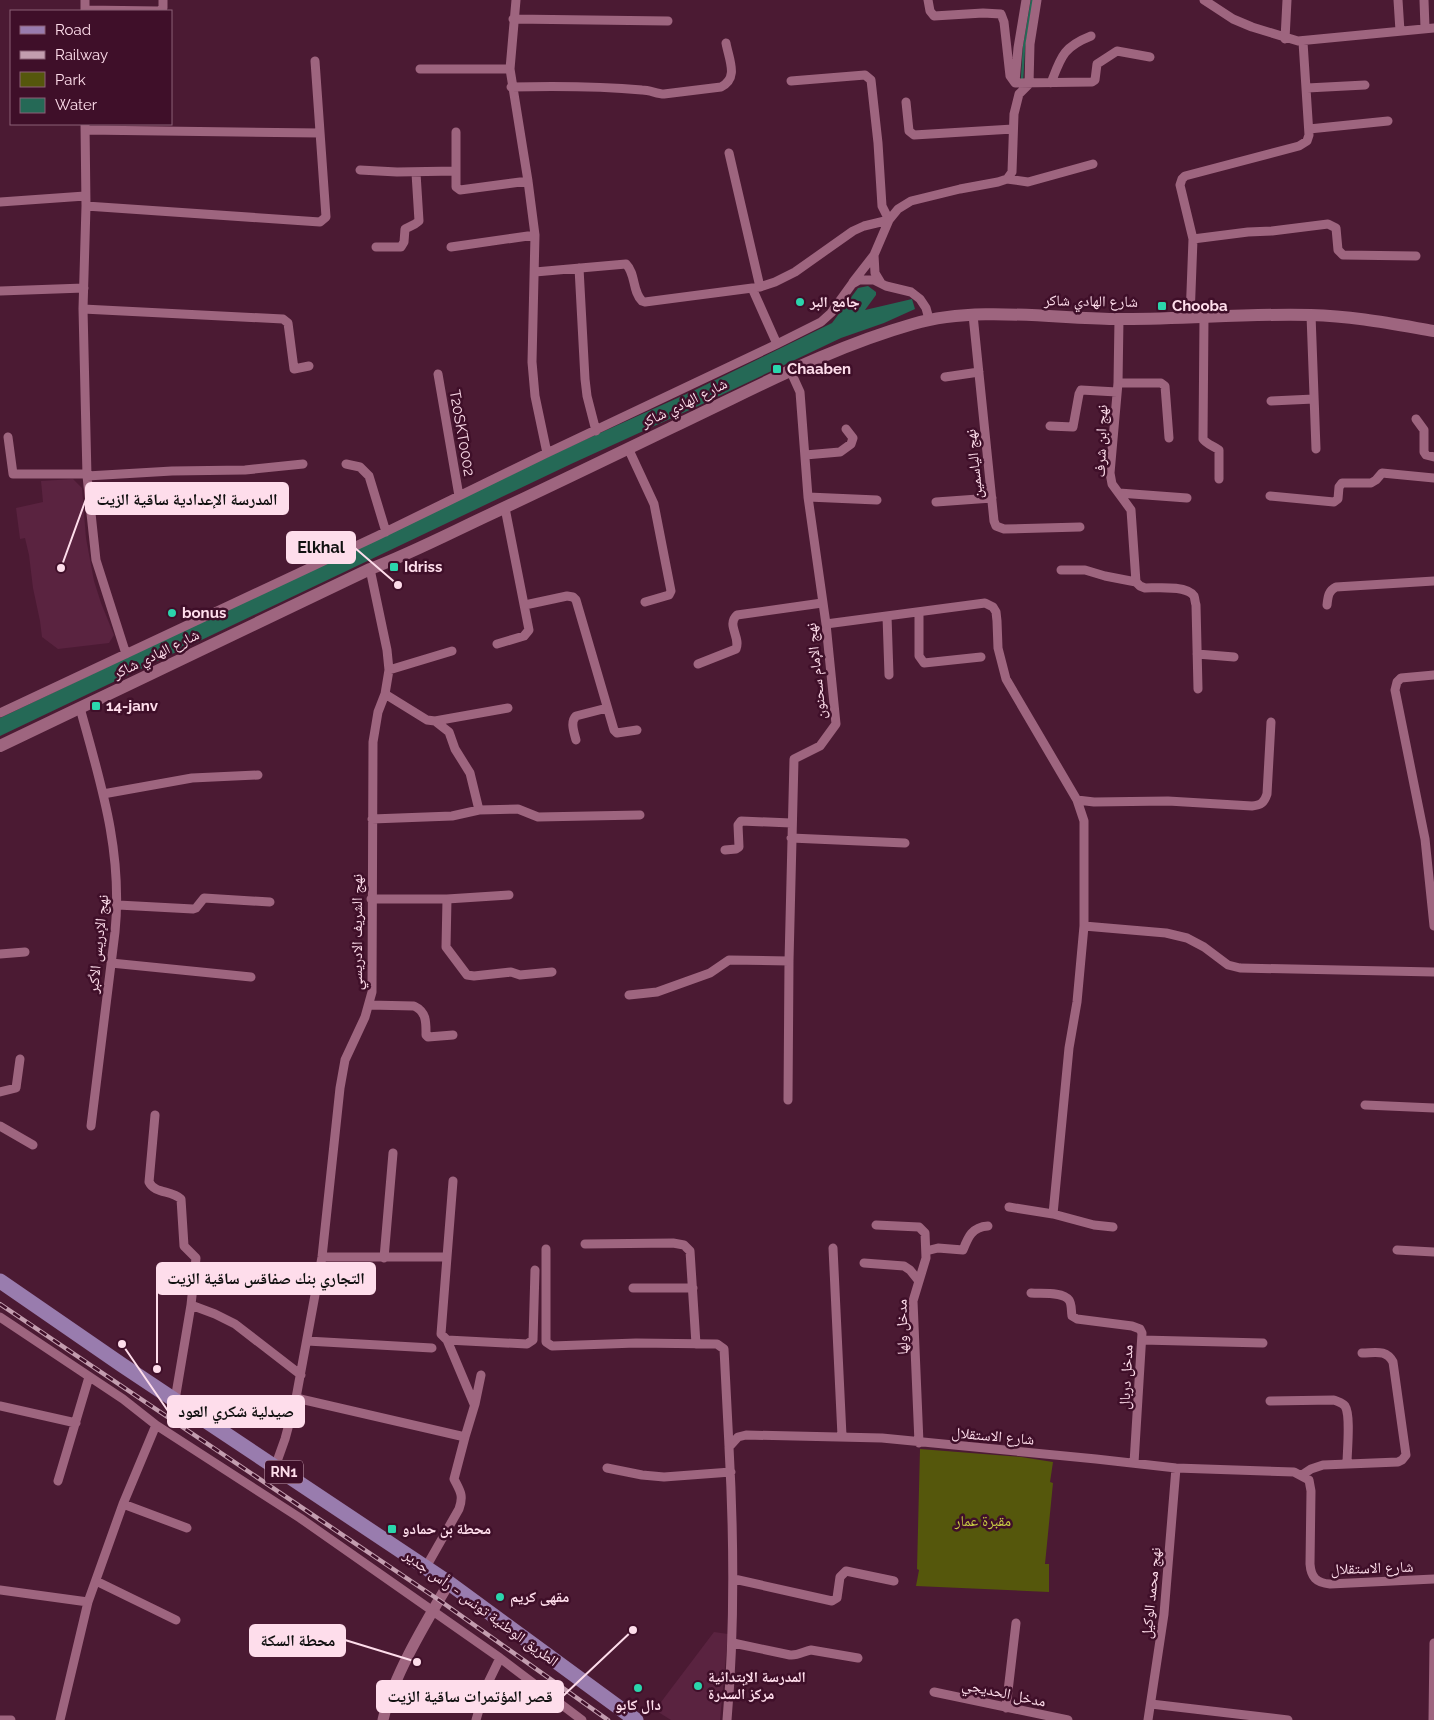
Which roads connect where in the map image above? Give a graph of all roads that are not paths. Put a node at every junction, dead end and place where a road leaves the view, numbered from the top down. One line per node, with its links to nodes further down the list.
1 (516, 0): 9 (street)
2 (928, 0): 22 (street)
3 (1026, 0): 22 (street)
4 (1037, 0): 24 (street)
5 (1204, 0): 14 (street)
6 (1287, 0): 14 (street)
7 (1398, 0): 12 (street)
8 (1424, 0): 11 (street)
9 (513, 19): 10 (street); 20 (street)
10 (668, 21)
11 (1430, 28): 12 (street)
12 (1400, 31): 15 (street)
13 (1091, 36): 23 (street)
14 (1286, 39): 15 (street)
15 (1302, 42): 27 (street)
16 (726, 43): 26 (street)
17 (1150, 57): 23 (street)
18 (316, 61): 35 (street)
19 (420, 69): 20 (street)
20 (510, 70): 26 (street)
21 (791, 81): 46 (street)
22 (1015, 83): 24 (street); 28 (street)
23 (1051, 83): 24 (street)
24 (1029, 84): 28 (street)
25 (1364, 85): 27 (street)
26 (512, 87): 42 (street)
27 (1307, 88): 33 (street)
28 (1019, 94): 32 (street)
29 (906, 102): 32 (street)
30 (1388, 121): 33 (street)
31 (85, 127): 35 (street); 43 (street)
32 (1013, 129): 41 (street)
33 (1309, 129): 48 (street)
34 (456, 132): 39 (street)
35 (320, 133): 45 (street)
36 (729, 152): 58 (street)
37 (1093, 164): 41 (street)
38 (360, 170): 40 (street)
39 (456, 171): 40 (street); 42 (street)
40 (416, 172): 49 (street)
41 (1007, 179): 46 (street)
42 (528, 181): 47 (street)
43 (85, 196): 44 (street); 45 (street)
44 (0, 202)
45 (86, 206): 57 (street)
46 (889, 220): 51 (street); 58 (street)
47 (535, 235): 50 (street); 54 (street)
48 (1193, 239): 52 (street); 64 (street)
49 (376, 247)
50 (451, 247)
51 (874, 255): 55 (street); 56 (street)
52 (1416, 256)
53 (579, 268): 54 (street); 58 (street); 80 (street)
54 (534, 272): 85 (street)
55 (852, 284): 56 (street); 68 (street)
56 (882, 284): 65 (street)
57 (84, 288): 59 (street); 60 (street)
58 (756, 288): 68 (street)
59 (0, 291)
60 (83, 309): 69 (street); 90 (street)
61 (1311, 315): 63 (main road, شارع الهادي شاكر); 67 (main road, شارع الهادي شاكر); 75 (street)
62 (973, 316): 65 (main road, شارع الهادي شاكر); 66 (main road, شارع الهادي شاكر); 71 (street, نهج الياسمين)
63 (1204, 317): 64 (main road, شارع الهادي شاكر); 92 (street)
64 (1190, 318): 66 (main road, شارع الهادي شاكر)
65 (929, 319): 70 (main road, شارع الهادي شاكر)
66 (1119, 320): 74 (street, نهج ابن شرف)
67 (1434, 331)
68 (777, 344): 80 (street)
69 (309, 366)
70 (790, 370): 83 (main road, شارع الهادي شاكر); 86 (street, نهج الإمام سحنون)
71 (979, 372): 73 (street); 97 (street, نهج الياسمين)
72 (438, 374): 94 (street, T20SKT0002)
73 (946, 377)
74 (1118, 387): 78 (street); 82 (street); 93 (street, نهج ابن شرف)
75 (1314, 399): 76 (street); 84 (street)
76 (1270, 401)
77 (1416, 419): 87 (street)
78 (1050, 426)
79 (846, 429): 86 (street)
80 (596, 431): 85 (street)
81 (8, 437): 90 (street)
82 (1169, 438)
83 (628, 448): 101 (main road, شارع الهادي شاكر); 108 (street)
84 (1316, 449)
85 (546, 453): 94 (street)
86 (805, 455): 96 (street, نهج الإمام سحنون)
87 (1434, 457)
88 (303, 464): 90 (street)
89 (346, 464): 103 (street)
90 (87, 475): 117 (street)
91 (1434, 478): 95 (street)
92 (1219, 480)
93 (1119, 493): 98 (street); 107 (street, نهج ابن شرف)
94 (459, 496): 103 (street)
95 (1270, 496)
96 (808, 497): 99 (street); 109 (street, نهج الإمام سحنون)
97 (992, 498): 100 (street); 102 (street, نهج الياسمين)
98 (1187, 498)
99 (877, 500)
100 (936, 502)
101 (505, 508): 104 (main road, شارع الهادي شاكر); 110 (street)
102 (1080, 527)
103 (386, 532): 117 (street)
104 (370, 569): 122 (street, نهج الشريف الادريسي); 127 (main road, شارع الهادي شاكر)
105 (1060, 570): 107 (street)
106 (1434, 581): 111 (street)
107 (1136, 582): 118 (street)
108 (645, 602)
109 (822, 603): 114 (street, نهج الإمام سحنون); 121 (street)
110 (525, 605): 115 (street); 129 (street)
111 (1328, 605)
112 (919, 612): 113 (street); 119 (street); 138 (street)
113 (887, 616): 114 (street); 123 (street)
114 (826, 624): 142 (street, نهج الإمام سحنون)
115 (497, 644)
116 (452, 651): 122 (street)
117 (126, 654): 130 (street)
118 (1197, 654): 120 (street); 125 (street)
119 (980, 657)
120 (1234, 657)
121 (698, 664)
122 (388, 670): 126 (street, نهج الشريف الادريسي)
123 (890, 675)
124 (1434, 675): 146 (street)
125 (1198, 689)
126 (385, 694): 131 (street); 141 (street, نهج الشريف الادريسي)
127 (80, 708): 135 (main road, شارع الهادي شاكر); 137 (street, نهج الإدريس الأكبر)
128 (508, 708): 131 (street)
129 (607, 708): 133 (street); 134 (street)
130 (0, 713)
131 (435, 721): 139 (street)
132 (1271, 722): 138 (street)
133 (636, 730)
134 (576, 740)
135 (0, 746)
136 (258, 775): 137 (street)
137 (103, 794): 151 (street, نهج الإدريس الأكبر)
138 (1077, 800): 152 (street)
139 (479, 810): 140 (street); 141 (street)
140 (640, 815)
141 (372, 819): 148 (street, نهج الشريف الادريسي)
142 (791, 823): 143 (street, نهج الإمام سحنون); 145 (street)
143 (791, 838): 144 (street); 156 (street, نهج الإمام سحنون)
144 (905, 843)
145 (725, 850)
146 (1432, 891): 153 (street)
147 (509, 895): 149 (street)
148 (371, 899): 149 (street); 162 (street, نهج الشريف الادريسي)
149 (447, 899): 158 (street)
150 (270, 902): 151 (street)
151 (118, 905): 157 (street, نهج الإدريس الأكبر)
152 (1084, 926): 159 (street); 176 (street)
153 (1434, 926)
154 (25, 952): 155 (street)
155 (0, 954)
156 (789, 962): 161 (street); 166 (street, نهج الإمام سحنون)
157 (111, 963): 160 (street); 171 (street, نهج الإدريس الأكبر)
158 (552, 972)
159 (1434, 972)
160 (251, 977)
161 (629, 995)
162 (369, 1005): 163 (street); 186 (street, نهج الشريف الادريسي)
163 (453, 1035)
164 (20, 1059): 165 (street)
165 (0, 1092)
166 (788, 1100)
167 (1365, 1105): 168 (street)
168 (1434, 1108)
169 (155, 1115): 196 (street)
170 (0, 1126): 172 (street)
171 (91, 1126)
172 (33, 1145)
173 (393, 1153): 187 (street)
174 (453, 1181): 188 (street)
175 (1009, 1208): 176 (street)
176 (1052, 1214): 179 (street)
177 (876, 1225): 183 (street)
178 (988, 1226): 183 (street)
179 (1114, 1227)
180 (585, 1244): 194 (street)
181 (833, 1248): 215 (street)
182 (546, 1249): 202 (street)
183 (926, 1250): 191 (street, مدخل ولها)
184 (1397, 1250): 185 (street)
185 (1434, 1252)
186 (322, 1257): 187 (street); 200 (street, نهج الشريف الادريسي)
187 (384, 1258): 188 (street)
188 (447, 1258): 198 (street)
189 (864, 1263): 191 (street)
190 (535, 1270): 198 (street)
191 (918, 1280): 217 (street, مدخل ولها)
192 (0, 1281): 209 (main road, الطريق الوطنية تونس - رأس جدير / RN1)
193 (633, 1288): 194 (street)
194 (693, 1288): 202 (street)
195 (1031, 1293): 199 (street, مدخل دربال)
196 (190, 1305): 205 (street); 209 (street)
197 (0, 1317): 207 (street)
198 (447, 1340): 211 (street)
199 (1142, 1340): 201 (street); 219 (street, مدخل دربال)
200 (307, 1341): 203 (street); 205 (street, نهج الشريف الادريسي)
201 (1263, 1343)
202 (696, 1344): 218 (street)
203 (432, 1348)
204 (1362, 1353): 220 (street)
205 (300, 1375): 208 (street, نهج الشريف الادريسي)
206 (481, 1375): 211 (street)
207 (89, 1377): 213 (street); 214 (street)
208 (296, 1398): 216 (street); 221 (street, نهج الشريف الادريسي)
209 (175, 1400): 221 (main road, الطريق الوطنية تونس - رأس جدير / RN1)
210 (1270, 1401): 220 (street)
211 (475, 1404): 216 (street)
212 (0, 1406): 213 (street)
213 (76, 1423): 226 (street)
214 (156, 1425): 227 (street); 237 (street)
215 (842, 1436): 217 (street, شارع الاستقلال); 218 (street, شارع الاستقلال)
216 (465, 1437): 229 (street)
217 (919, 1443): 219 (street, شارع الاستقلال)
218 (729, 1446): 224 (street)
219 (1134, 1463): 223 (street, شارع الاستقلال)
220 (1347, 1464): 225 (street)
221 (275, 1467): 229 (main road, الطريق الوطنية تونس - رأس جدير / RN1)
222 (607, 1468): 224 (street)
223 (1176, 1468): 225 (street, شارع الاستقلال); 246 (street, نهج محمد الوكيل)
224 (731, 1472): 230 (street)
225 (1302, 1475): 231 (street, شارع الاستقلال)
226 (58, 1481)
227 (124, 1504): 228 (street); 232 (street)
228 (187, 1528)
229 (426, 1567): 234 (main road, الطريق الوطنية تونس - رأس جدير / RN1)
230 (734, 1579): 233 (street); 240 (street)
231 (1434, 1579)
232 (96, 1581): 236 (street); 238 (street)
233 (894, 1581)
234 (449, 1583): 237 (street); 254 (main road, الطريق الوطنية تونس - رأس جدير / RN1)
235 (0, 1590): 236 (street)
236 (88, 1602): 250 (street)
237 (433, 1611): 242 (street); 251 (street)
238 (176, 1620)
239 (1016, 1623): 247 (street)
240 (733, 1643): 243 (street); 255 (street)
241 (1434, 1643): 245 (street)
242 (500, 1658): 252 (street); 253 (street)
243 (858, 1658)
244 (934, 1692): 247 (street, مدخل الحديجي)
245 (1434, 1700): 259 (street)
246 (1151, 1704): 257 (street, نهج محمد الوكيل); 258 (street)
247 (1006, 1708): 256 (street, مدخل الحديجي)
248 (0, 1720): 249 (street)
249 (11, 1720)
250 (60, 1720)
251 (383, 1720)
252 (476, 1720)
253 (582, 1720)
254 (636, 1720)
255 (727, 1720)
256 (1068, 1720)
257 (1148, 1720)
258 (1288, 1720)
259 (1433, 1720)

